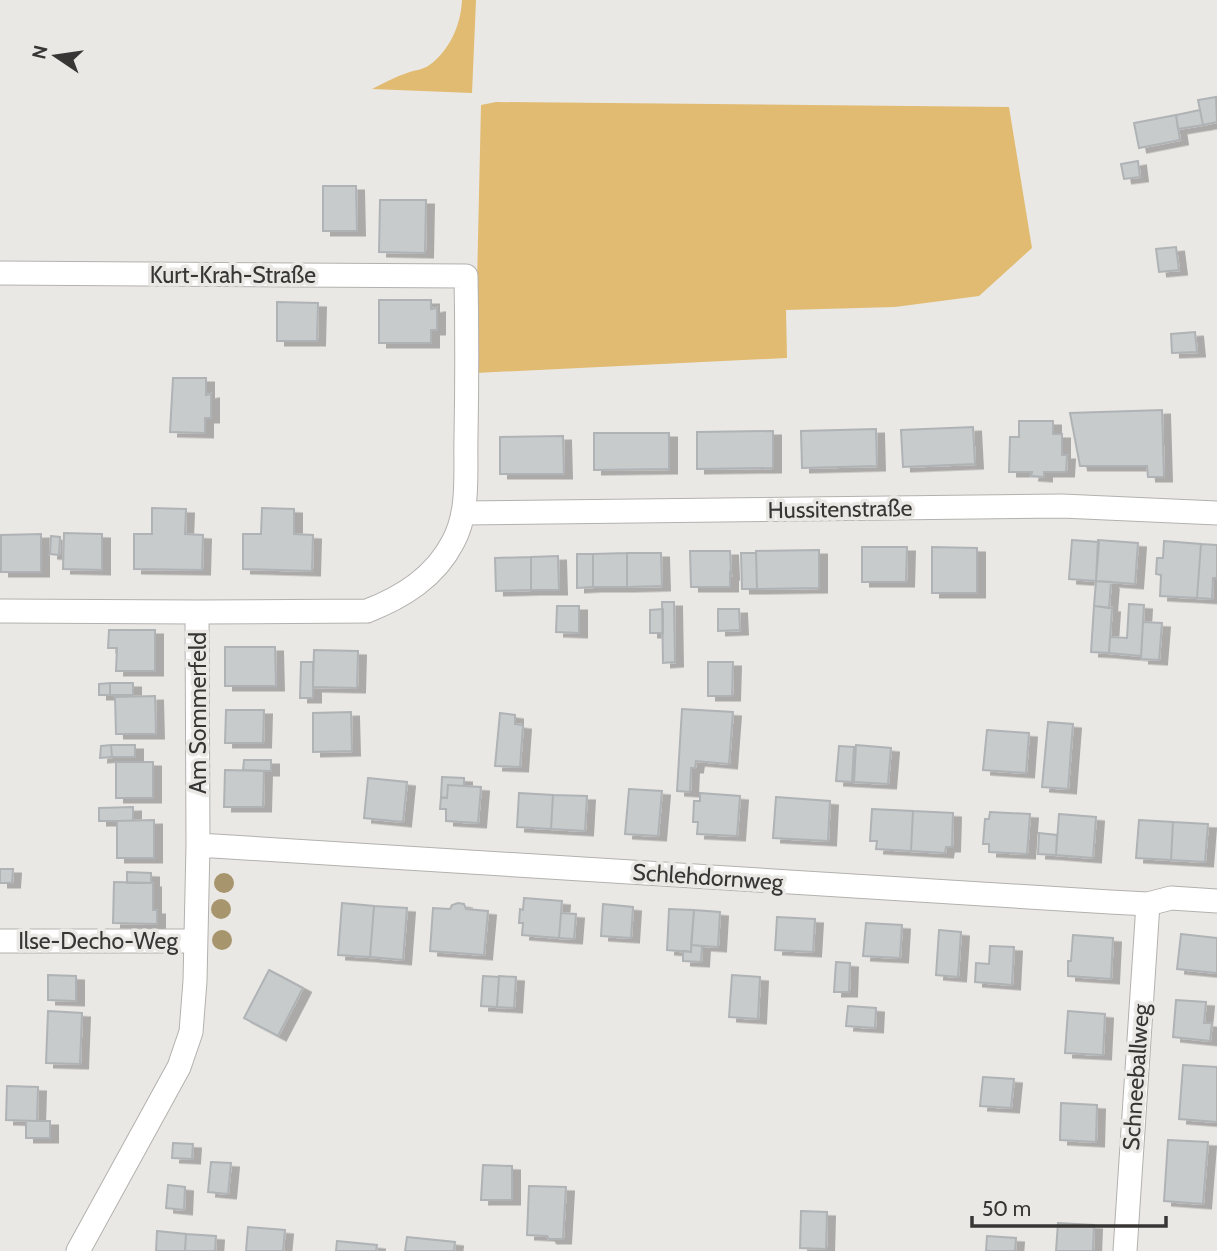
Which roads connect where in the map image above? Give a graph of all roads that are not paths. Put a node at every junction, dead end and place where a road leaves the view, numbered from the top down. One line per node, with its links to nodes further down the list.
1 (0, 273): 2 (street, Kurt-Krah-Straße)
2 (466, 276): 3 (street, Am Sommerfeld)
3 (464, 513): 4 (street, Hussitenstraße); 6 (street, Am Sommerfeld)
4 (1217, 513)
5 (0, 611): 6 (street)
6 (197, 612): 7 (street, Am Sommerfeld)
7 (198, 845): 9 (street, Schlehdornweg); 11 (street, Am Sommerfeld)
8 (1217, 901): 9 (street, Schlehdornweg)
9 (1148, 904): 13 (street, Schneeballweg)
10 (0, 941): 11 (street, Ilse-Decho-Weg)
11 (195, 941): 12 (street, Am Sommerfeld)
12 (78, 1251)
13 (1125, 1251)

